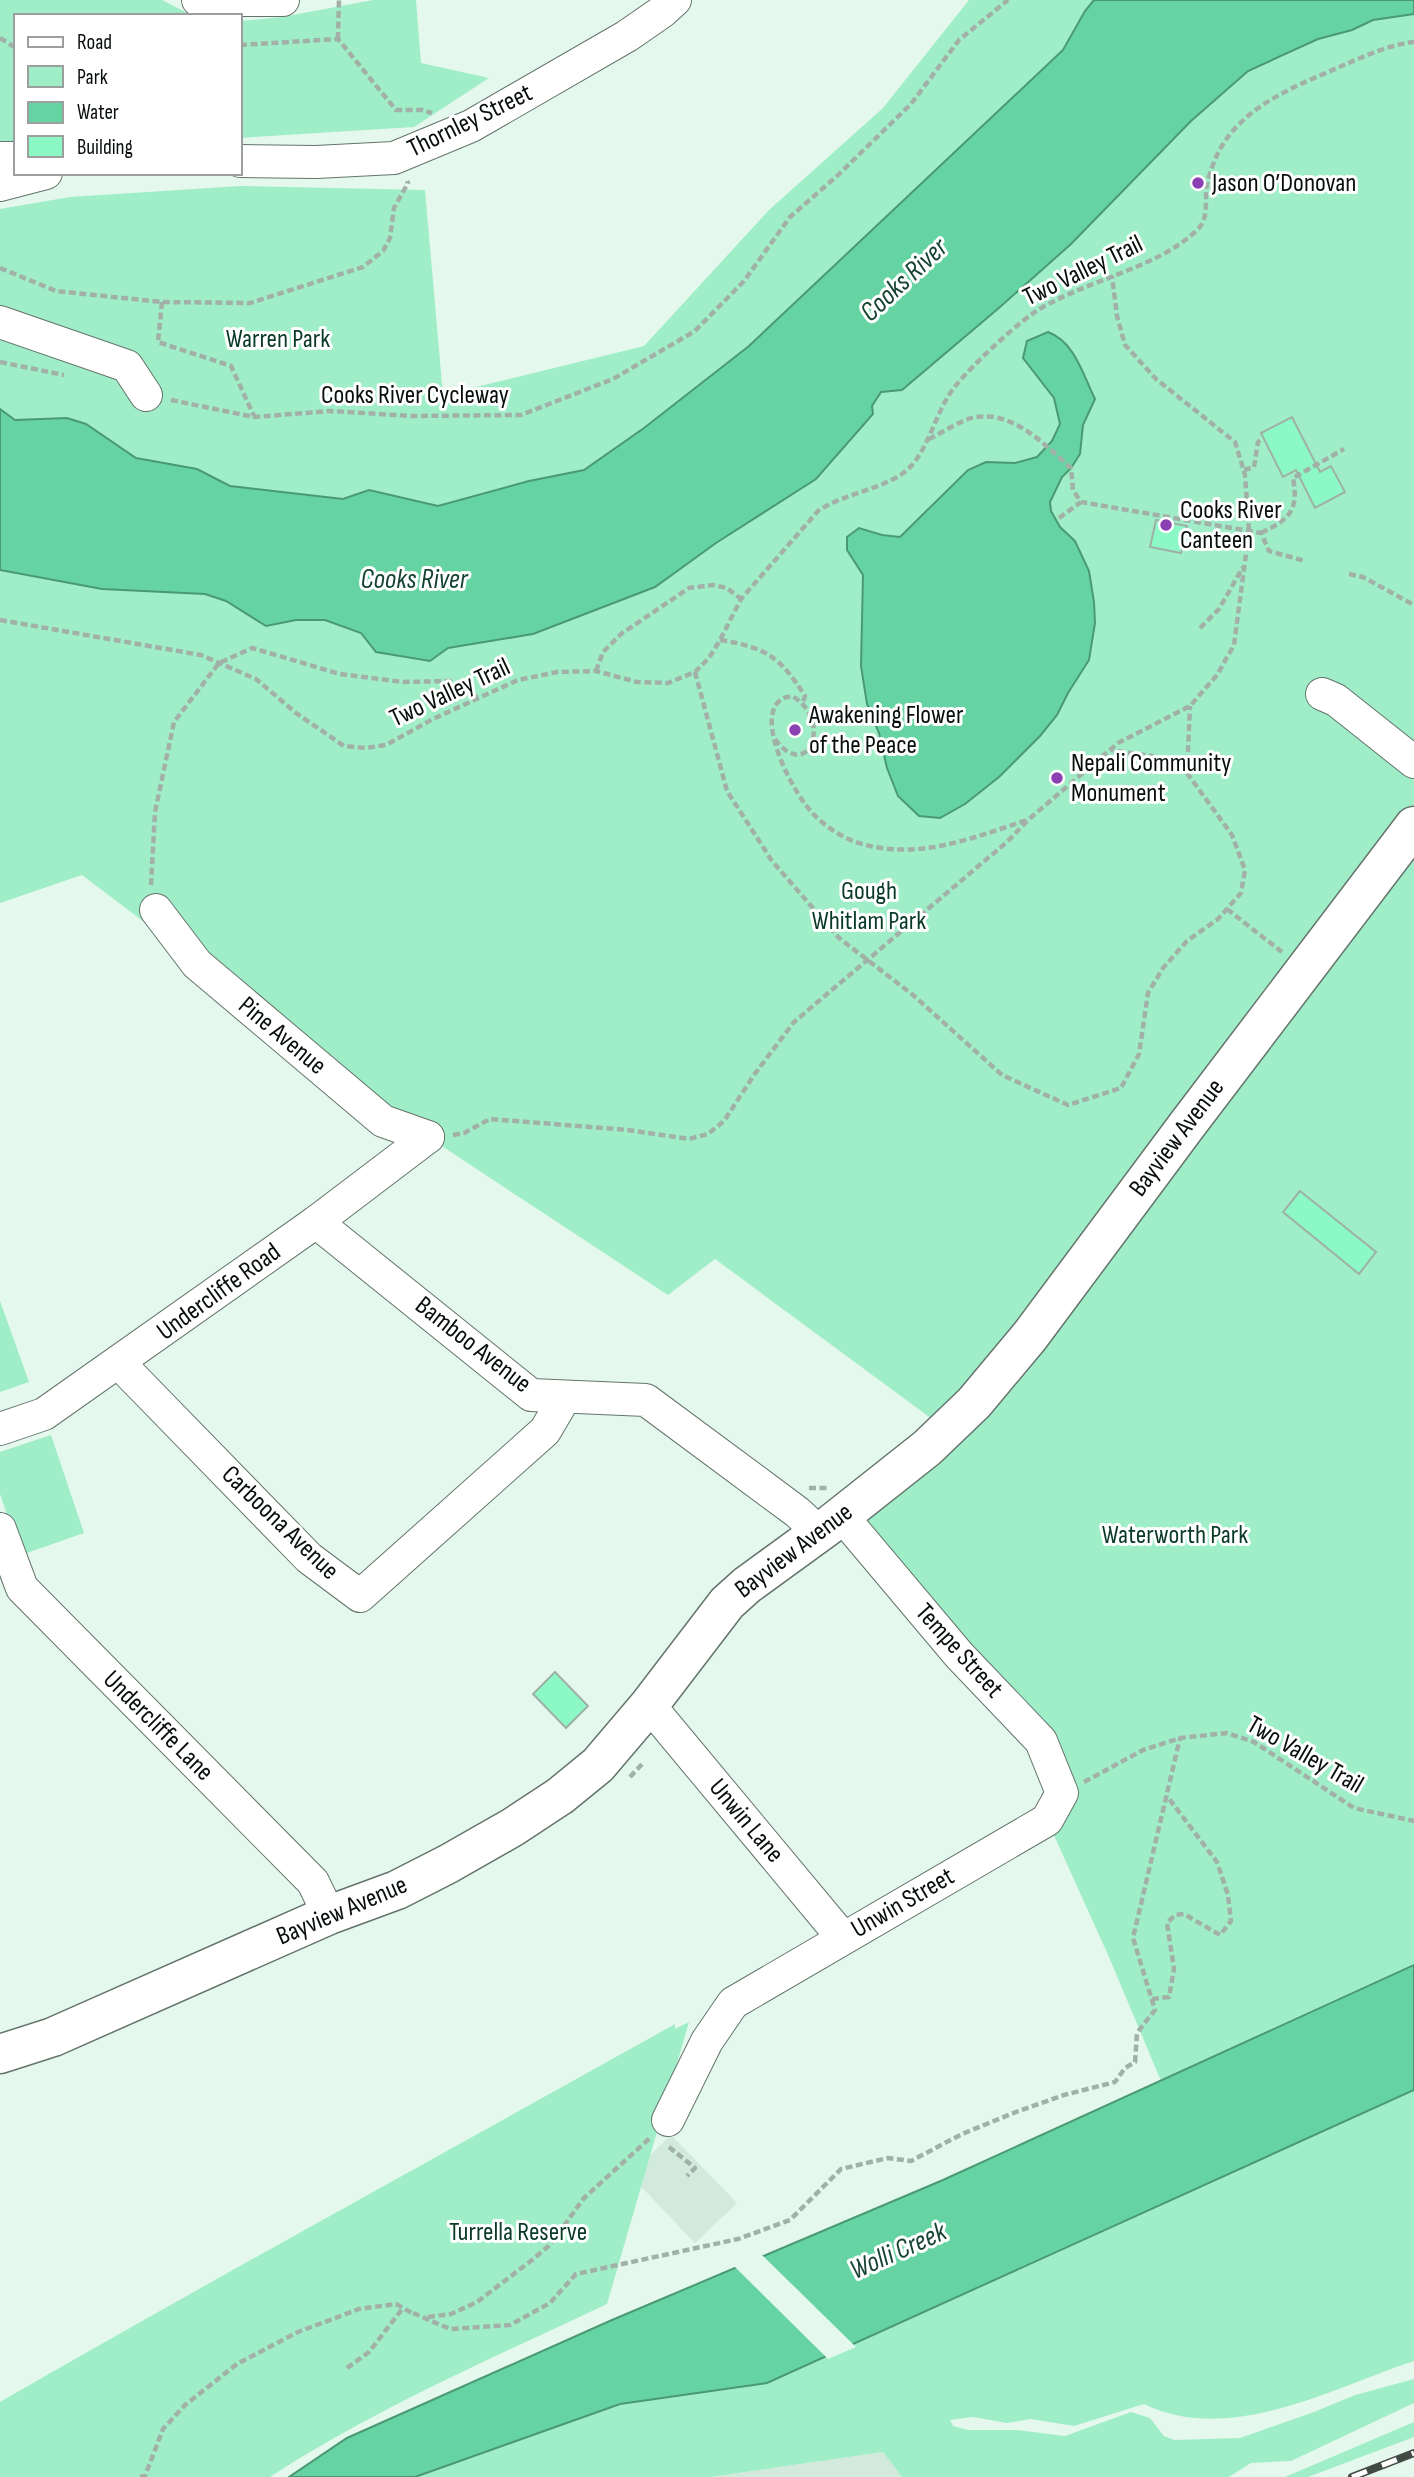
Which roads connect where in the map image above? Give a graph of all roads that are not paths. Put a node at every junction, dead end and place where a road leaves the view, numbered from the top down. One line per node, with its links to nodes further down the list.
1 (198, 0): 2 (street)
2 (283, 0)
3 (675, 0): 4 (street, Thornley Street)
4 (242, 161)
5 (38, 175): 6 (street)
6 (0, 185)
7 (0, 322): 8 (street)
8 (146, 395)
9 (1322, 694): 10 (street)
10 (1414, 762)
11 (1414, 825): 18 (main road, Bayview Avenue)
12 (156, 910): 13 (street, Pine Avenue)
13 (428, 1137): 14 (street, Undercliffe Road)
14 (316, 1222): 15 (street, Undercliffe Road); 16 (street, Bamboo Avenue)
15 (119, 1363): 16 (street, Carboona Avenue); 17 (street, Undercliffe Road)
16 (565, 1397): 18 (street, Bamboo Avenue)
17 (0, 1429)
18 (833, 1510): 20 (main road, Bayview Avenue); 21 (street, Tempe Street)
19 (0, 1529): 22 (street, Undercliffe Lane)
20 (649, 1705): 22 (main road, Bayview Avenue); 23 (street, Unwin Lane)
21 (1062, 1793): 23 (street, Unwin Street)
22 (329, 1915): 24 (main road, Bayview Avenue)
23 (843, 1938): 25 (street, Unwin Street)
24 (0, 2054)
25 (666, 2131)

